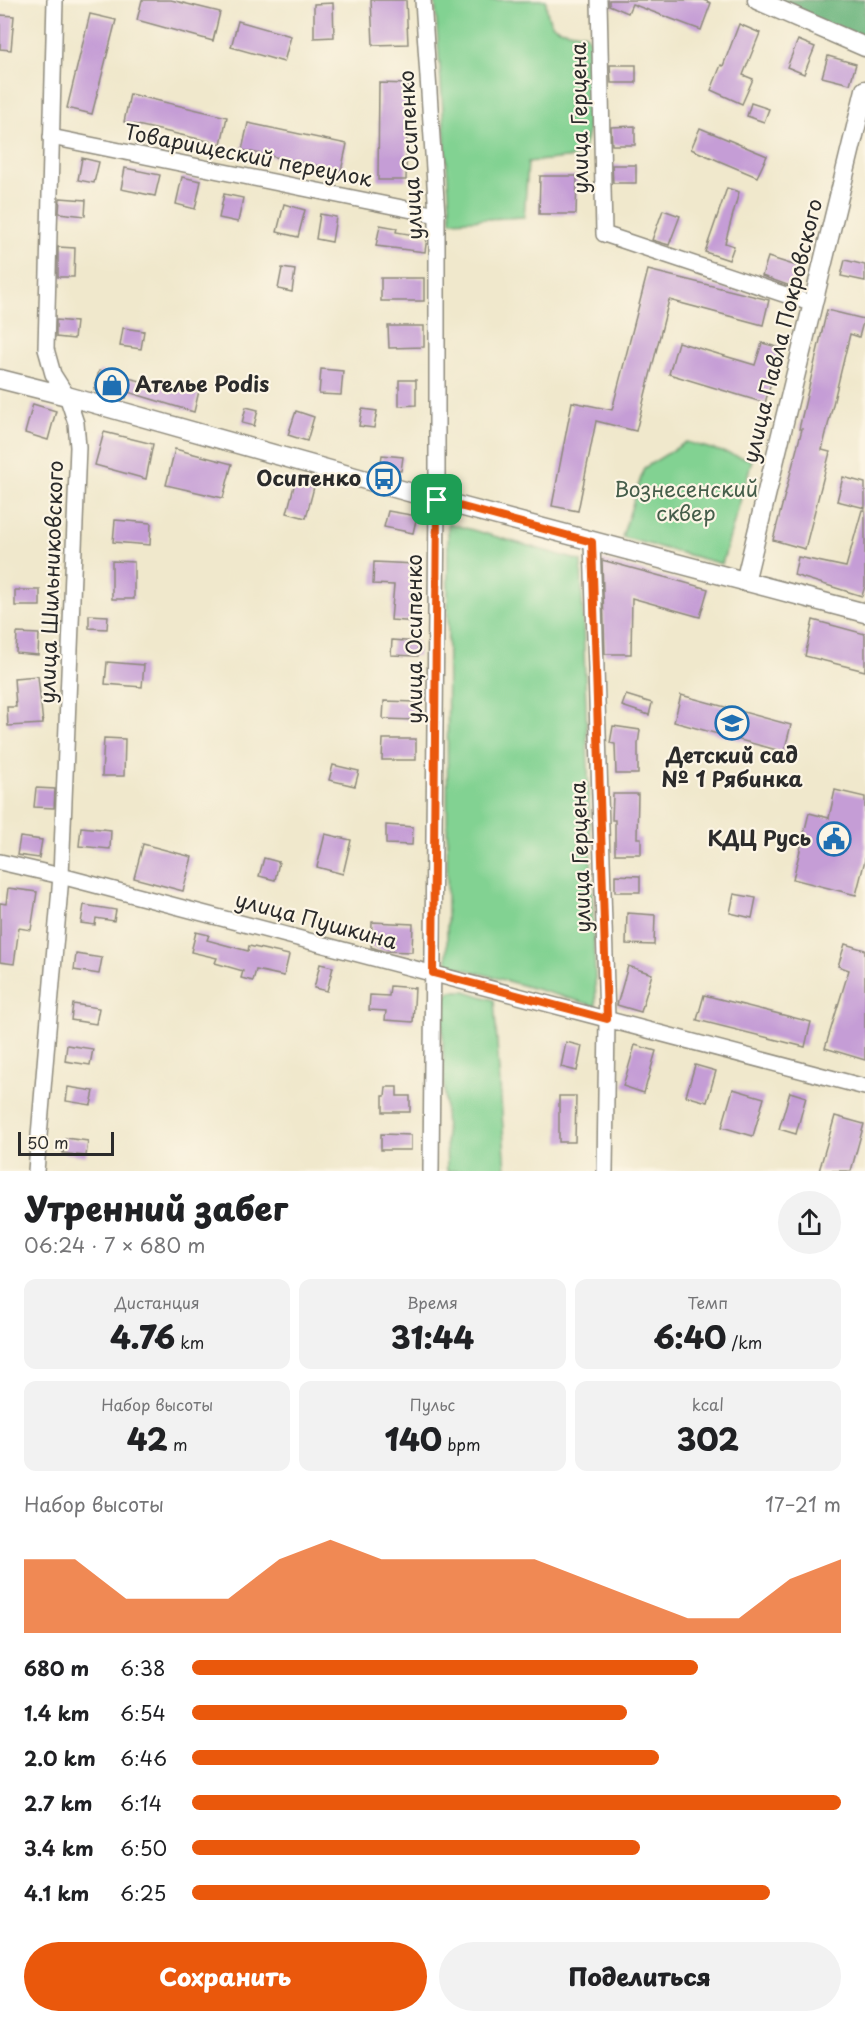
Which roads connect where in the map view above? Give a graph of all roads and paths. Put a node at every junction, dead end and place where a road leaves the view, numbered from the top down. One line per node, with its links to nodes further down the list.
1 (55, 0): 7 (street, улица Шильниковского)
2 (423, 0): 8 (street, улица Осипенко)
3 (599, 0): 9 (street, улица Герцена)
4 (757, 0): 5 (street)
5 (865, 47)
6 (865, 90): 9 (street, улица Павла Покровского)
7 (51, 137): 8 (street, Товарищеский переулок); 11 (street, улица Шильниковского)
8 (437, 215): 12 (street, улица Осипенко)
9 (813, 304): 14 (street, улица Павла Покровского)
10 (0, 379): 11 (street)
11 (67, 396): 12 (street); 17 (street, улица Шильниковского)
12 (437, 500): 13 (street); 18 (street, улица Осипенко)
13 (592, 542): 14 (street); 19 (street, улица Герцена)
14 (745, 582): 15 (street)
15 (865, 614)
16 (0, 862): 17 (street, улица Пушкина)
17 (61, 876): 18 (street, улица Пушкина); 21 (street, улица Шильниковского)
18 (433, 973): 19 (street, улица Пушкина); 22 (street, улица Осипенко)
19 (607, 1019): 20 (street, улица Пушкина); 23 (street, улица Герцена)
20 (865, 1087)
21 (36, 1171)
22 (431, 1171)
23 (605, 1171)

